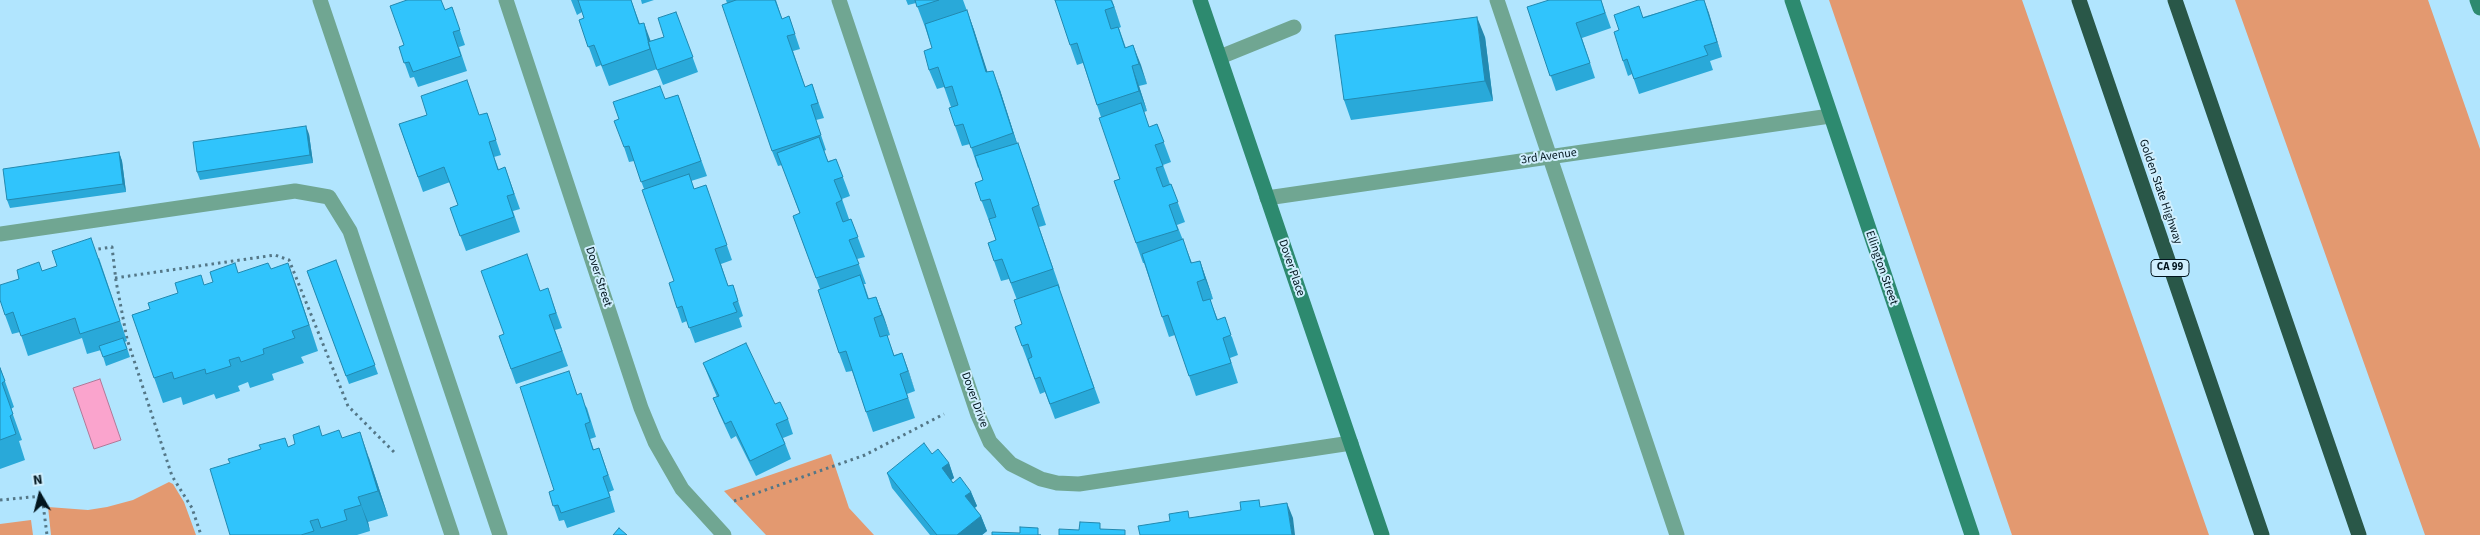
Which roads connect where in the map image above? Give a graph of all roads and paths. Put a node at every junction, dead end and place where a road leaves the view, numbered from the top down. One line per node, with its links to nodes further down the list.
1 (320, 0): 27 (street)
2 (506, 0): 28 (street, Dover Street)
3 (839, 0): 20 (street, Dover Drive)
4 (1200, 0): 12 (street, Dover Place)
5 (1497, 0): 14 (street)
6 (1792, 0): 13 (street, Ellington Street)
7 (2079, 0): 32 (highway, Golden State Highway / CA 99)
8 (2175, 0): 33 (highway)
9 (2477, 0): 10 (street)
10 (2480, 8)
11 (1294, 27): 12 (street)
12 (1220, 57): 15 (street, Dover Place)
13 (1830, 116): 14 (street, 3rd Avenue); 31 (street, Ellington Street)
14 (1550, 157): 15 (street, 3rd Avenue); 30 (street)
15 (1267, 198): 20 (street, Dover Place)
16 (0, 234): 26 (street)
17 (84, 251): 18 (path)
18 (115, 278): 21 (path); 25 (path)
19 (944, 414): 23 (path)
20 (1351, 443): 29 (street, Dover Place)
21 (401, 461)
22 (0, 500): 24 (path)
23 (734, 501)
24 (47, 535)
25 (200, 535)
26 (452, 535)
27 (500, 535)
28 (724, 535)
29 (1382, 535)
30 (1677, 535)
31 (1972, 535)
32 (2262, 535)
33 (2359, 535)

